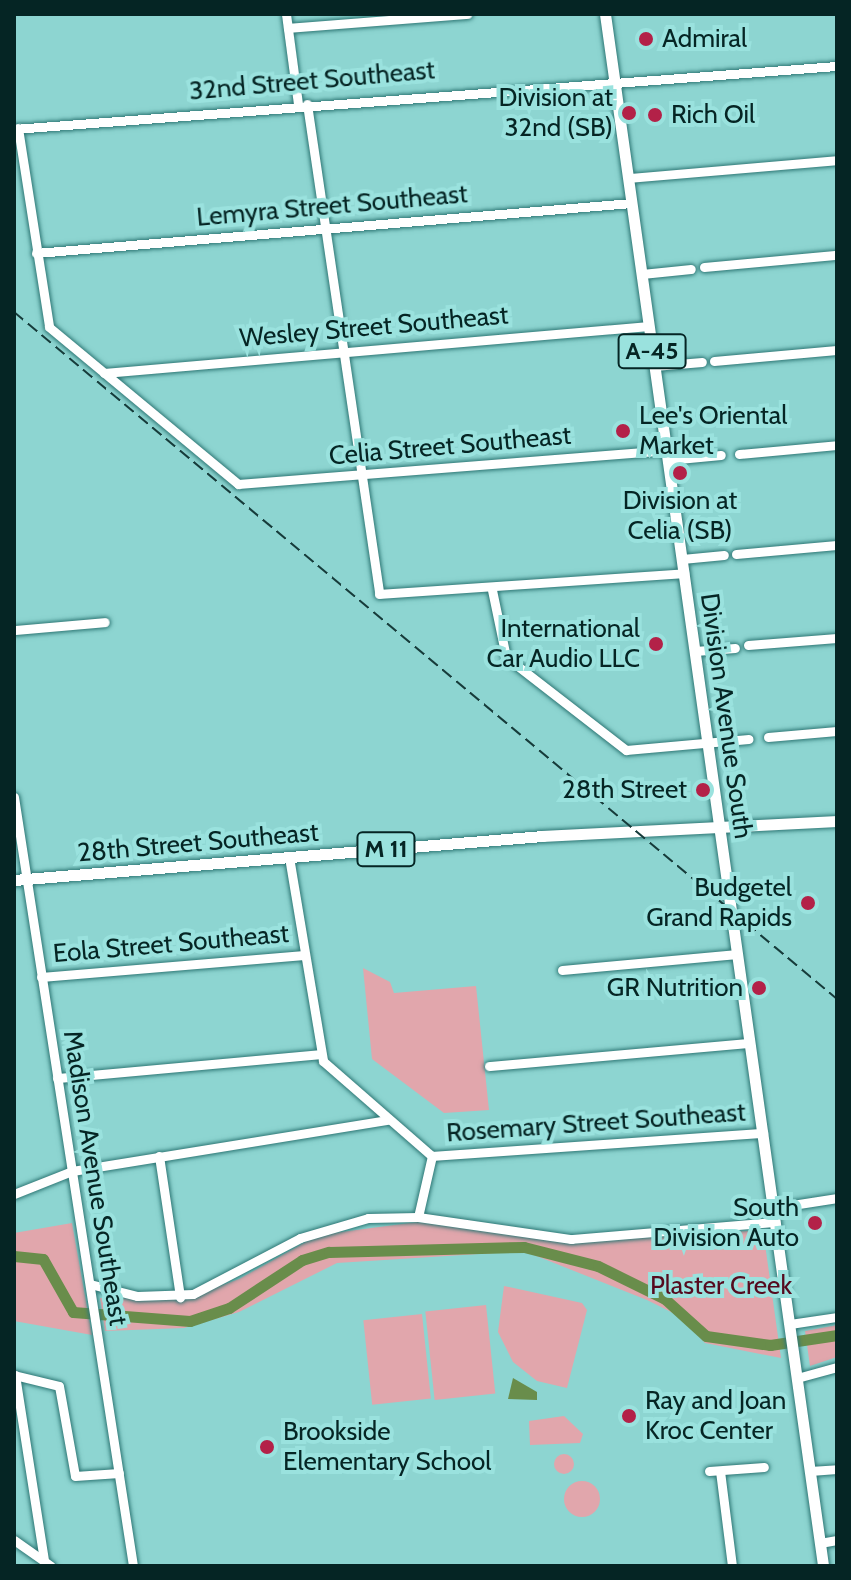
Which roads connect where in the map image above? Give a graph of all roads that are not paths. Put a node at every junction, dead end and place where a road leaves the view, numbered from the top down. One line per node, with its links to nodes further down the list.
1 (286, 14): 4 (street)
2 (467, 14): 4 (street)
3 (605, 14): 6 (main road, Division Avenue South / A-45)
4 (288, 28): 7 (street)
5 (837, 66): 6 (street, 32nd Street Southeast)
6 (614, 84): 7 (street, 32nd Street Southeast); 10 (main road, Division Avenue South / A-45)
7 (302, 104): 8 (street, 32nd Street Southeast); 12 (street)
8 (16, 129): 13 (street)
9 (837, 160): 10 (street)
10 (629, 178): 11 (main road, Division Avenue South / A-45)
11 (632, 203): 12 (street, Lemyra Street Southeast); 17 (main road, Division Avenue South / A-45)
12 (325, 229): 13 (street, Lemyra Street Southeast); 20 (street)
13 (36, 253): 24 (street)
14 (837, 255): 15 (street)
15 (704, 267)
16 (691, 269): 17 (street)
17 (642, 274): 18 (main road, Division Avenue South / A-45)
18 (649, 326): 20 (street, Wesley Street Southeast); 23 (main road, Division Avenue South / A-45)
19 (837, 350): 21 (street)
20 (343, 352): 24 (street, Wesley Street Southeast); 29 (street)
21 (714, 361)
22 (702, 362): 23 (street)
23 (654, 366): 27 (main road, Division Avenue South / A-45)
24 (104, 373): 29 (street, Celia Street Southeast)
25 (837, 445): 26 (street)
26 (739, 454)
27 (667, 455): 28 (street, Celia Street Southeast); 29 (street, Celia Street Southeast); 33 (main road, Division Avenue South / A-45)
28 (721, 455)
29 (360, 476): 35 (street)
30 (837, 545): 31 (street)
31 (736, 554)
32 (724, 555): 33 (street)
33 (682, 559): 34 (main road, Division Avenue South / A-45)
34 (684, 573): 35 (street); 41 (main road, Division Avenue South / A-45)
35 (492, 590): 45 (street)
36 (105, 622): 37 (street)
37 (14, 630)
38 (837, 638): 39 (street)
39 (748, 645)
40 (735, 648): 41 (street)
41 (695, 651): 45 (main road, Division Avenue South / A-45)
42 (837, 731): 43 (street)
43 (768, 737)
44 (749, 739): 45 (street)
45 (708, 743): 48 (main road, Division Avenue South / A-45)
46 (14, 797): 50 (street, Madison Avenue Southeast)
47 (837, 821): 48 (main road, M 11)
48 (720, 831): 49 (main road, 28th Street Southeast / M 11); 51 (main road, Division Avenue South)
49 (289, 857): 50 (main road, 28th Street Southeast / M 11); 52 (street)
50 (20, 880): 54 (street, Madison Avenue Southeast)
51 (737, 954): 53 (street); 55 (main road, Division Avenue South)
52 (304, 955): 54 (street, Eola Street Southeast); 56 (street)
53 (562, 970)
54 (41, 977): 58 (street, Madison Avenue Southeast)
55 (749, 1043): 57 (street); 60 (main road, Division Avenue South)
56 (320, 1054): 58 (street); 59 (street)
57 (489, 1066)
58 (57, 1078): 63 (street, Madison Avenue Southeast)
59 (388, 1120): 61 (street); 62 (street)
60 (763, 1133): 62 (street, Rosemary Street Southeast); 66 (main road, Division Avenue South)
61 (159, 1156): 63 (street); 70 (street)
62 (432, 1156): 67 (street)
63 (72, 1171): 64 (street); 69 (street, Madison Avenue Southeast)
64 (14, 1194)
65 (837, 1198): 66 (street)
66 (773, 1208): 68 (main road, Division Avenue South)
67 (418, 1217): 68 (street); 70 (street)
68 (775, 1222): 72 (main road, Division Avenue South)
69 (90, 1284): 70 (street); 82 (street, Madison Avenue Southeast)
70 (180, 1297)
71 (837, 1317): 72 (street)
72 (790, 1328): 74 (main road, Division Avenue South)
73 (837, 1367): 74 (street)
74 (797, 1373): 81 (main road, Division Avenue South)
75 (14, 1375): 76 (street); 82 (street)
76 (17, 1413): 86 (street)
77 (764, 1467): 80 (street)
78 (837, 1469): 81 (street)
79 (709, 1471): 80 (street)
80 (720, 1471): 88 (street)
81 (810, 1471): 85 (main road, Division Avenue South)
82 (119, 1473): 87 (street, Madison Avenue Southeast)
83 (14, 1540): 86 (street)
84 (837, 1540): 85 (street)
85 (820, 1543): 89 (main road, Division Avenue South)
86 (48, 1563)
87 (133, 1566)
88 (732, 1566)
89 (823, 1566)

